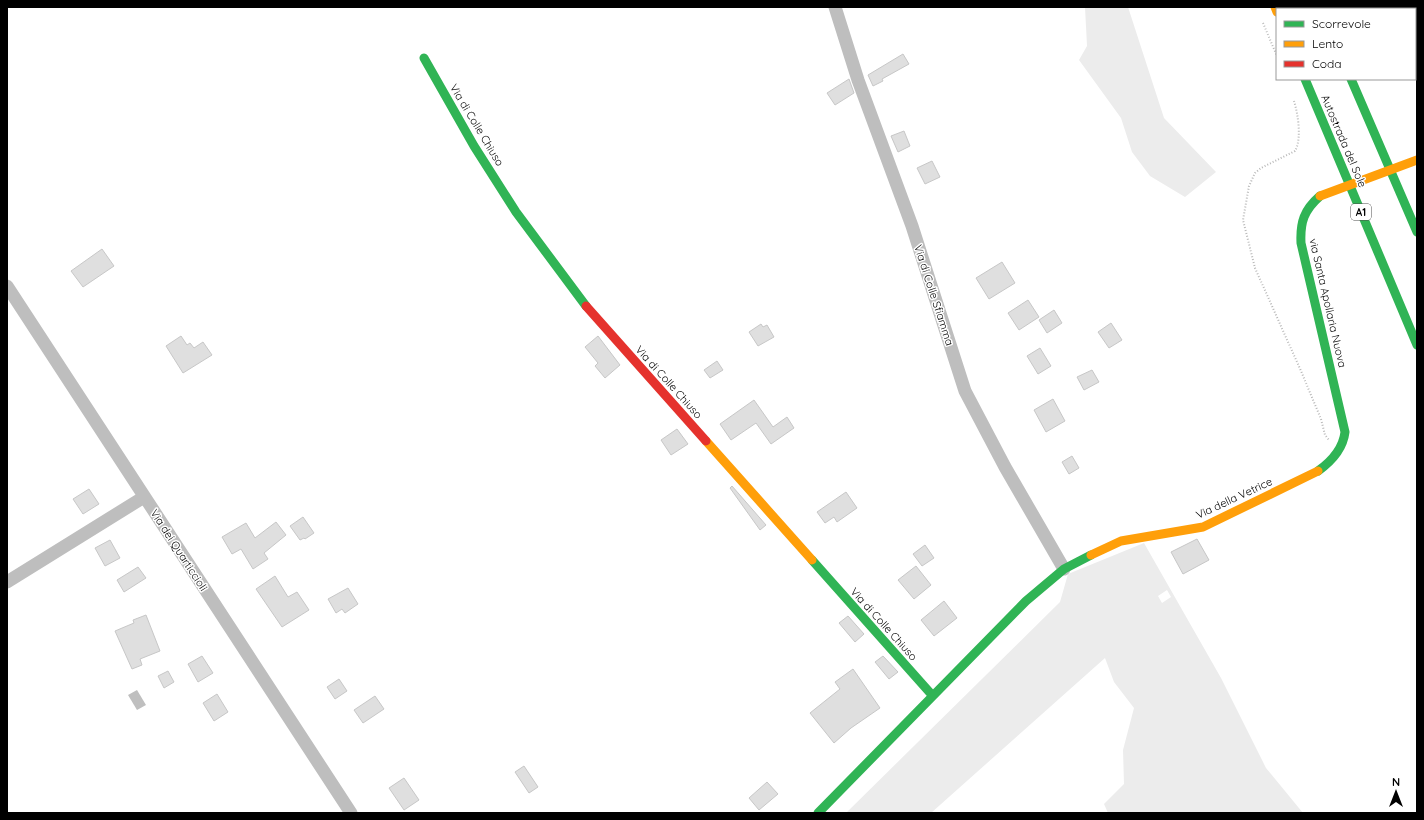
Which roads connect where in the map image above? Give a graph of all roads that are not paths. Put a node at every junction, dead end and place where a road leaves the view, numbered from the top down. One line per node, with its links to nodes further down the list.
1 (835, 7): 11 (street, Via di Colle Sfiamma)
2 (424, 58): 13 (main road, Via di Colle Chiuso)
3 (1305, 80): 8 (main road, Autostrada del Sole / A1)
4 (1351, 80): 6 (main road)
5 (1417, 160): 9 (main road, via Santa Apollaria Nuova, bridge)
6 (1417, 232)
7 (7, 286): 10 (street, Via dei Quarticcioli)
8 (1417, 345)
9 (1339, 451): 11 (main road, Via della Vetrice)
10 (144, 497): 12 (street); 14 (street, Via dei Quarticcioli)
11 (1064, 570): 13 (main road, Via della Vetrice)
12 (7, 582)
13 (932, 695): 15 (main road, Via della Vetrice)
14 (351, 813)
15 (818, 813)

